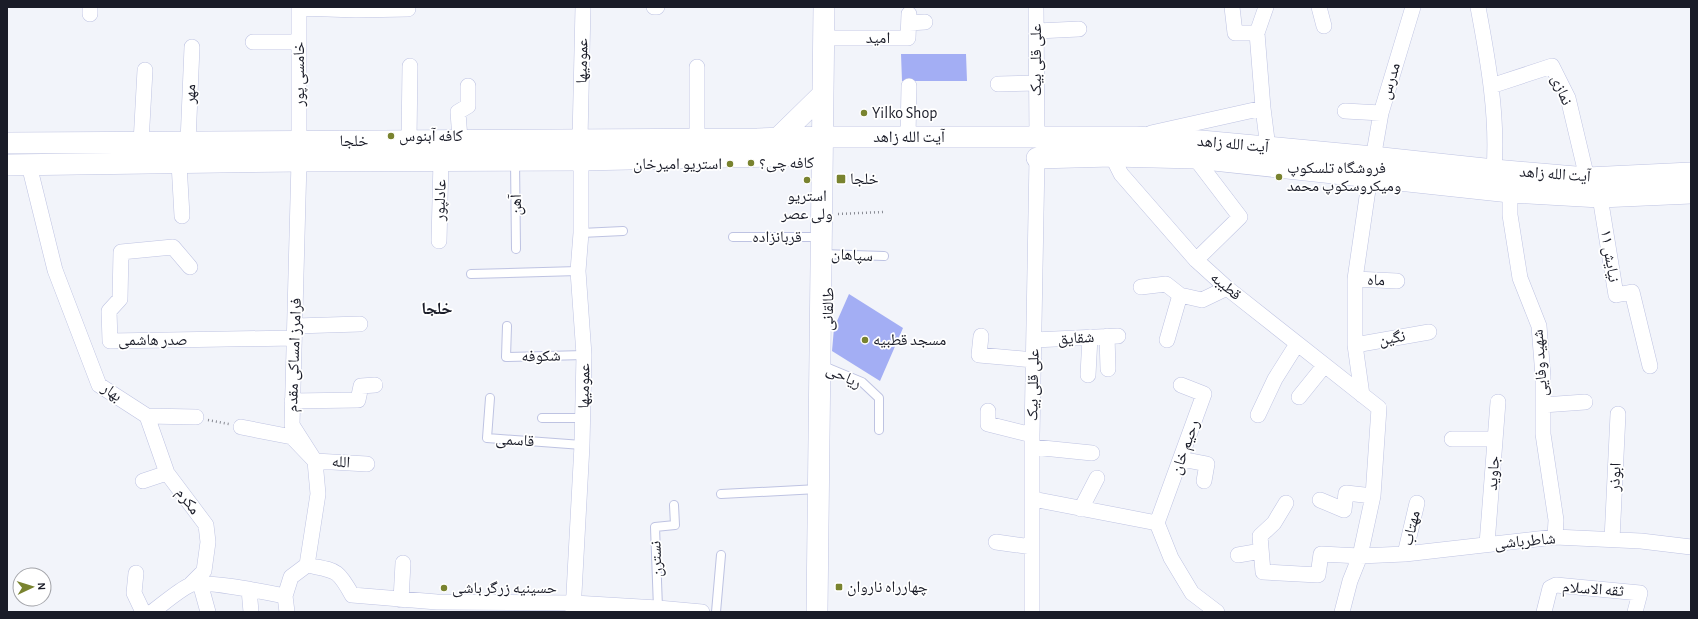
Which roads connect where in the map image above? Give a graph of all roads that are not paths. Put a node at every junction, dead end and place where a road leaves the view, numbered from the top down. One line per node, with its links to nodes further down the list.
1 (299, 7): 10 (street); 18 (street, خامسی پور)
2 (583, 7): 35 (street, عمومیها)
3 (824, 7): 16 (main road, طالقانی)
4 (1036, 7): 14 (street, علی قلی بیک)
5 (1232, 7): 15 (street)
6 (1266, 7): 15 (street)
7 (1319, 7): 12 (street)
8 (1412, 7): 32 (street, مدرس)
9 (1478, 7): 28 (street)
10 (408, 8)
11 (925, 22): 16 (street, امید)
12 (1324, 26)
13 (1078, 28): 14 (street)
14 (1037, 31): 24 (street, علی قلی بیک)
15 (1257, 33): 30 (street)
16 (830, 38): 29 (main road, طالقانی)
17 (253, 42): 18 (street)
18 (299, 42): 47 (street, خامسی پور)
19 (192, 47): 40 (street, مهر)
20 (832, 61): 43 (lane, طالقانی)
21 (410, 66): 37 (street)
22 (698, 67): 36 (street)
23 (145, 70): 39 (street)
24 (1037, 83): 25 (street); 45 (street, علی قلی بیک)
25 (998, 84)
26 (468, 86): 38 (street)
27 (909, 86): 33 (street)
28 (1491, 86): 59 (street); 61 (street, نمازی)
29 (822, 95): 43 (main road, طالقانی); 44 (main road)
30 (1263, 108): 34 (street); 46 (street)
31 (1346, 111): 32 (street)
32 (1381, 113): 58 (street, مدرس)
33 (908, 137): 43 (main road, آیت الله زاهد); 45 (main road, آیت الله زاهد)
34 (1136, 137): 45 (main road, آیت الله زاهد); 46 (main road, آیت الله زاهد)
35 (580, 139): 36 (main road, خلجا); 38 (main road, خلجا)
36 (696, 139): 44 (main road, خلجا)
37 (409, 140): 38 (main road, خلجا); 48 (main road, خلجا)
38 (460, 140)
39 (141, 142): 40 (main road, خلجا); 42 (main road, خلجا)
40 (188, 142): 47 (main road, خلجا)
41 (7, 143): 42 (main road, خلجا)
42 (81, 143): 55 (main road)
43 (824, 143): 44 (main road, خلجا); 63 (main road, طالقانی); 71 (lane, طالقانی)
44 (767, 148): 53 (main road, خلجا); 63 (main road)
45 (1037, 148): 49 (main road, آیت الله زاهد); 89 (street, علی قلی بیک)
46 (1268, 148): 58 (main road, آیت الله زاهد)
47 (299, 151): 48 (main road, خلجا); 54 (main road, خلجا); 85 (street, فرامرز امساکی مقدم)
48 (361, 151): 51 (main road, خلجا)
49 (1112, 156): 50 (main road, آیت الله زاهد); 74 (street, قطیبه)
50 (1195, 158): 58 (main road, آیت الله زاهد); 74 (street)
51 (441, 160): 52 (main road, خلجا); 70 (street, عادلپور)
52 (515, 160): 53 (main road, خلجا); 72 (lane, آهن)
53 (581, 160): 68 (street, عمومیها)
54 (179, 163): 55 (main road, خلجا); 66 (street)
55 (82, 164): 57 (main road, خلجا)
56 (7, 165): 57 (main road, خلجا)
57 (29, 165): 112 (street, بهار)
58 (1371, 167): 59 (main road, آیت الله زاهد); 62 (main road, آیت الله زاهد); 78 (street)
59 (1494, 170): 61 (main road, آیت الله زاهد)
60 (1691, 173): 61 (main road, آیت الله زاهد)
61 (1587, 178)
62 (1510, 192): 65 (main road, آیت الله زاهد); 108 (street, شهید وفایی)
63 (822, 193): 71 (main road, طالقانی)
64 (1691, 193): 65 (main road, آیت الله زاهد)
65 (1600, 197): 97 (street, نیایش ۱۱)
66 (182, 216)
67 (623, 231): 68 (lane)
68 (581, 233): 76 (street, عمومیها)
69 (733, 237): 71 (lane, قربانزاده)
70 (439, 240)
71 (824, 248): 73 (lane, سپاهان); 95 (main road, طالقانی)
72 (516, 249)
73 (884, 256)
74 (1196, 260): 81 (street, قطیبه)
75 (190, 266): 85 (street, صدر هاشمی)
76 (578, 271): 77 (lane); 93 (street, عمومیها)
77 (471, 274)
78 (1355, 279): 79 (street, ماه); 92 (street)
79 (1397, 281)
80 (1141, 287): 82 (street)
81 (1228, 288): 82 (street); 91 (street, قطیبه)
82 (1180, 295): 90 (street)
83 (360, 324): 85 (street)
84 (507, 326): 93 (lane, شکوفه)
85 (294, 332): 105 (street, فرامرز امساکی مقدم)
86 (1429, 332): 92 (street, نگین)
87 (981, 336): 94 (street)
88 (1090, 337): 89 (street, شقایق); 98 (street, شقایق); 99 (street)
89 (1034, 340): 94 (street, علی قلی بیک)
90 (1167, 340)
91 (1297, 344): 96 (street, قطیبه); 111 (street)
92 (1355, 345): 102 (street)
93 (584, 355): 115 (street, عمومیها)
94 (1034, 360): 120 (street, علی قلی بیک)
95 (824, 366): 117 (lane, ریاحی); 130 (main road, طالقانی); 140 (lane, طالقانی)
96 (1324, 366): 102 (street, قطیبه); 103 (street)
97 (1650, 366)
98 (1108, 369)
99 (1088, 375)
100 (375, 385): 105 (street)
101 (1181, 385): 123 (street, رحیم خان)
102 (1362, 395): 132 (street, قطیبه)
103 (1299, 397)
104 (490, 398): 121 (lane, قاسمی)
105 (292, 401): 124 (street, فرامرز امساکی مقدم)
106 (1498, 402): 119 (street, جاوید)
107 (1585, 402): 108 (street)
108 (1543, 405): 141 (street, شهید وفایی)
109 (988, 411): 120 (street)
110 (1618, 414): 142 (street, ابوذر)
111 (1258, 415)
112 (147, 416): 113 (street); 126 (street, مکرم)
113 (196, 417)
114 (542, 418): 115 (lane)
115 (583, 418): 121 (street, عمومیها)
116 (241, 427): 124 (street)
117 (878, 430)
118 (1452, 439): 119 (street)
119 (1495, 439): 144 (street, جاوید)
120 (1033, 441): 122 (street); 133 (street, علی قلی بیک)
121 (582, 445): 160 (street, عمومیها)
122 (1092, 453)
123 (1181, 459): 129 (street); 139 (street, رحیم خان)
124 (315, 461): 125 (street, الله); 153 (street, فرامرز امساکی مقدم)
125 (367, 464)
126 (167, 474): 128 (street); 155 (street, مکرم)
127 (1097, 478): 138 (street)
128 (143, 481)
129 (1204, 481)
130 (818, 489): 131 (lane); 169 (main road, طالقانی)
131 (721, 494)
132 (1373, 496): 134 (street); 151 (street, قطیبه)
133 (1033, 499): 138 (street); 145 (street, علی قلی بیک)
134 (1320, 500)
135 (1286, 503): 147 (street)
136 (1417, 503): 148 (street, مهتاب)
137 (674, 505): 161 (lane, نسترن)
138 (1081, 509): 139 (street)
139 (1156, 523): 171 (street)
140 (826, 532)
141 (1555, 537): 142 (street, شاطرباشی); 144 (street, شاطرباشی)
142 (1612, 540): 146 (street, شاطرباشی)
143 (996, 542): 145 (street)
144 (1488, 544): 148 (street, شاطرباشی)
145 (1032, 547): 170 (street, علی قلی بیک)
146 (1691, 548)
147 (1261, 551): 150 (street); 151 (street, شاطرباشی)
148 (1405, 554): 151 (street, شاطرباشی)
149 (721, 555): 168 (lane)
150 (1238, 555)
151 (1360, 556): 172 (street)
152 (403, 563): 158 (street)
153 (306, 565): 157 (street); 158 (street)
154 (136, 572): 162 (street)
155 (195, 584): 156 (street); 163 (street, مکرم); 164 (street)
156 (249, 589): 157 (street); 165 (street)
157 (285, 596): 166 (street)
158 (401, 600): 159 (street)
159 (436, 607): 160 (street)
160 (573, 608): 161 (street)
161 (658, 608): 167 (street)
162 (143, 612)
163 (152, 612)
164 (208, 612)
165 (251, 612)
166 (287, 612)
167 (700, 612)
168 (716, 612)
169 (817, 612)
170 (1032, 612)
171 (1217, 612)
172 (1342, 612)
173 (1544, 612): 174 (street, ثقه الاسلام)
174 (1635, 612)

